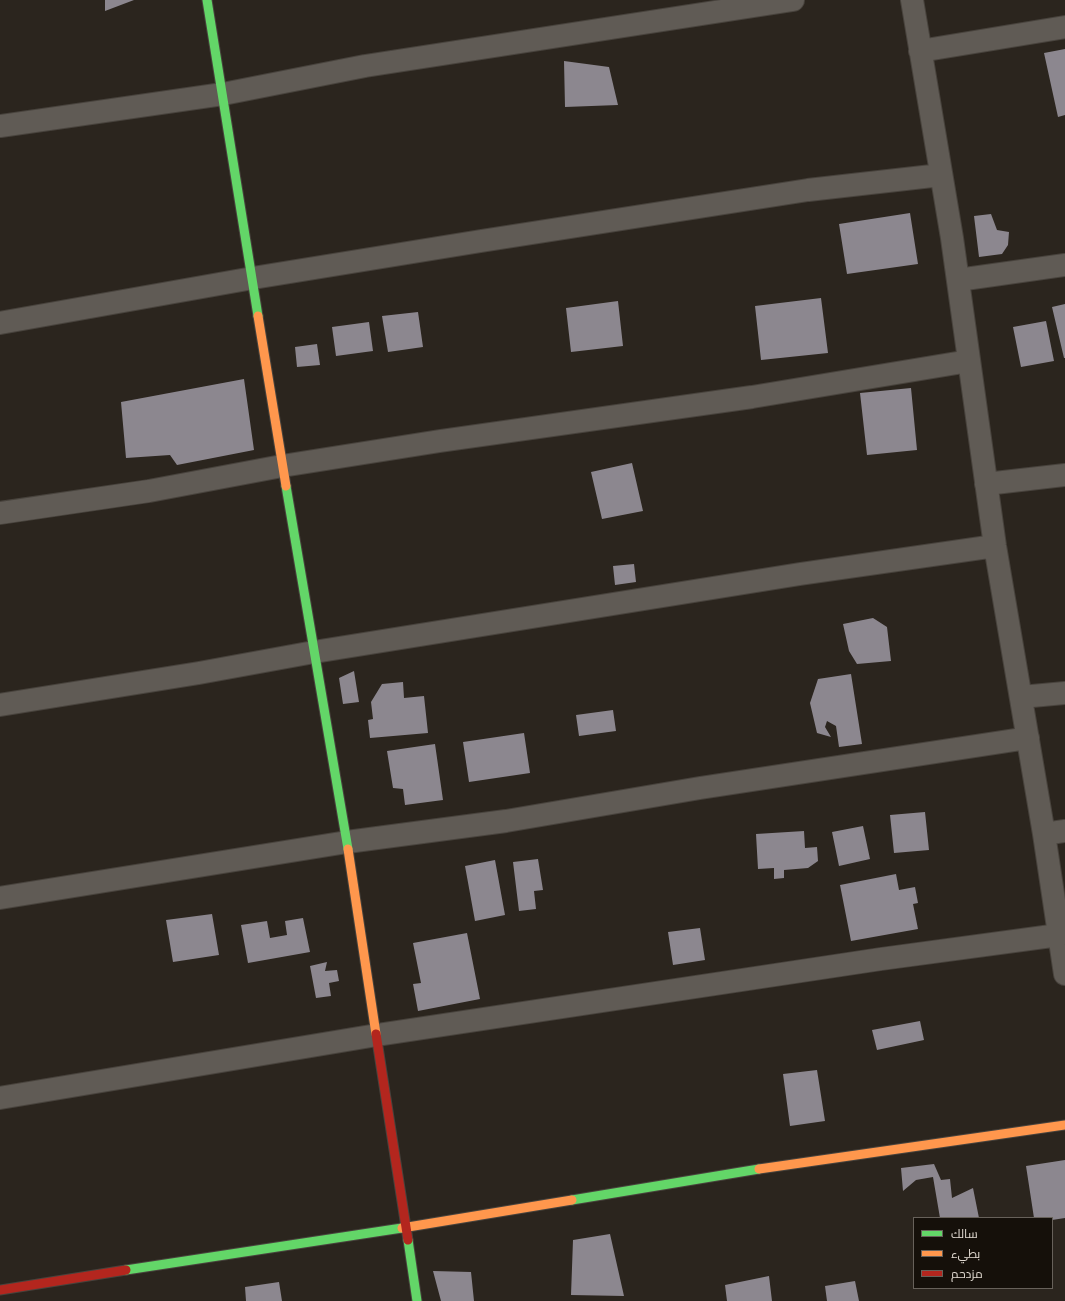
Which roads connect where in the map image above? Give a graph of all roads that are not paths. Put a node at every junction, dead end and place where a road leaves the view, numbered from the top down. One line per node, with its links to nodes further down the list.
1 (207, 0): 6 (street)
2 (793, 0): 6 (street)
3 (912, 0): 5 (street)
4 (1065, 27): 5 (street)
5 (920, 51): 8 (street)
6 (223, 94): 7 (street); 10 (street)
7 (0, 126)
8 (941, 175): 10 (street); 11 (street)
9 (1065, 265): 11 (street)
10 (253, 278): 12 (street); 14 (street)
11 (958, 280): 13 (street)
12 (0, 322)
13 (969, 361): 14 (street); 16 (street)
14 (282, 466): 17 (street); 19 (street)
15 (1065, 475): 16 (street)
16 (986, 484): 18 (street)
17 (0, 513)
18 (995, 546): 19 (street); 21 (street)
19 (314, 652): 22 (street); 25 (street)
20 (1065, 694): 21 (street)
21 (1021, 696): 23 (street)
22 (0, 705)
23 (1028, 738): 24 (street); 25 (street)
24 (1055, 832): 27 (street)
25 (347, 842): 26 (street); 29 (street)
26 (0, 898)
27 (1059, 935): 28 (street); 29 (street)
28 (1065, 974)
29 (377, 1035): 30 (street); 32 (street)
30 (0, 1098)
31 (1065, 1125): 32 (street)
32 (406, 1227): 33 (street); 34 (street)
33 (0, 1290)
34 (417, 1301)

